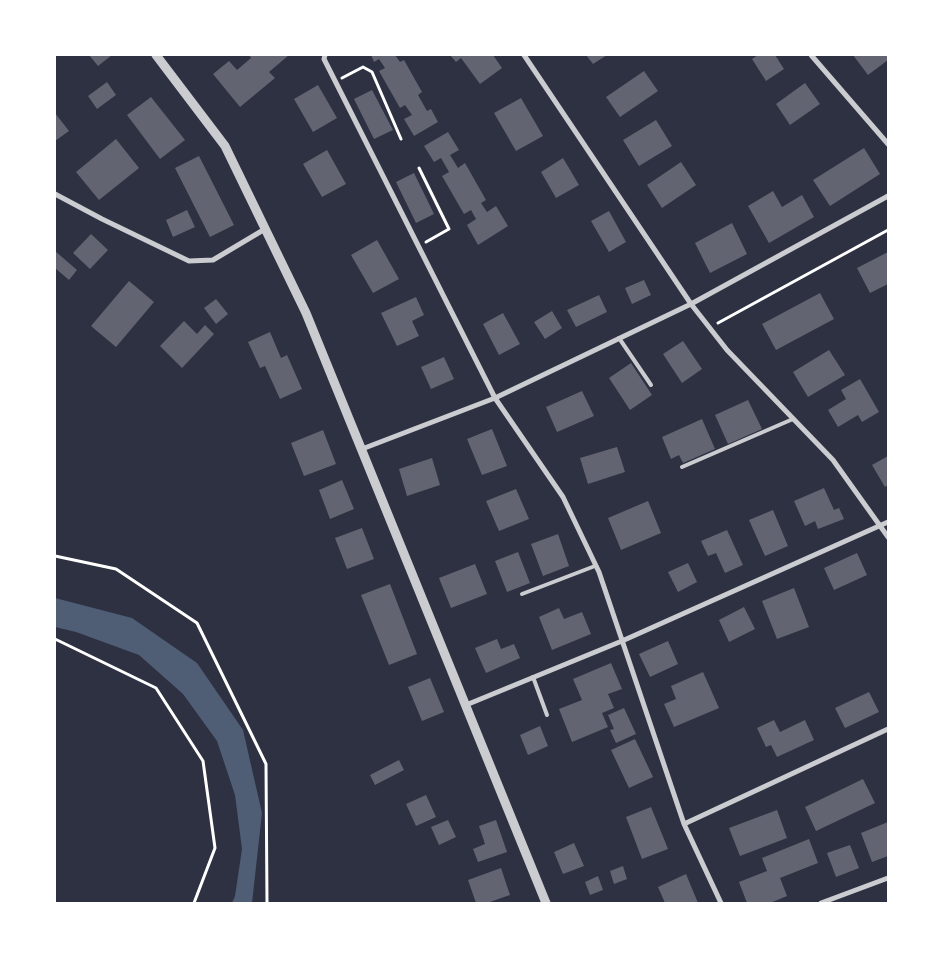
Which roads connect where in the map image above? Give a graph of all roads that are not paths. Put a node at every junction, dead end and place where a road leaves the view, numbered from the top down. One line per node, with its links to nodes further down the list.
1 (156, 55): 8 (street)
2 (325, 55): 12 (street)
3 (524, 55): 9 (street)
4 (811, 55): 5 (street)
5 (888, 144)
6 (55, 194): 8 (street)
7 (888, 196): 9 (street)
8 (265, 229): 14 (street)
9 (691, 304): 10 (street); 13 (street)
10 (619, 338): 11 (lane); 12 (street)
11 (651, 385)
12 (495, 398): 14 (street); 19 (street)
13 (793, 418): 15 (lane); 17 (street)
14 (362, 449): 23 (street)
15 (682, 467)
16 (888, 522): 17 (street)
17 (880, 527): 18 (street); 21 (street)
18 (888, 537)
19 (595, 566): 20 (lane); 21 (street)
20 (522, 594)
21 (622, 642): 22 (street); 26 (street)
22 (533, 677): 23 (street); 24 (lane)
23 (466, 705): 28 (street)
24 (547, 715)
25 (888, 729): 26 (street)
26 (684, 824): 29 (street)
27 (888, 878): 30 (street)
28 (546, 903)
29 (721, 903)
30 (821, 903)

